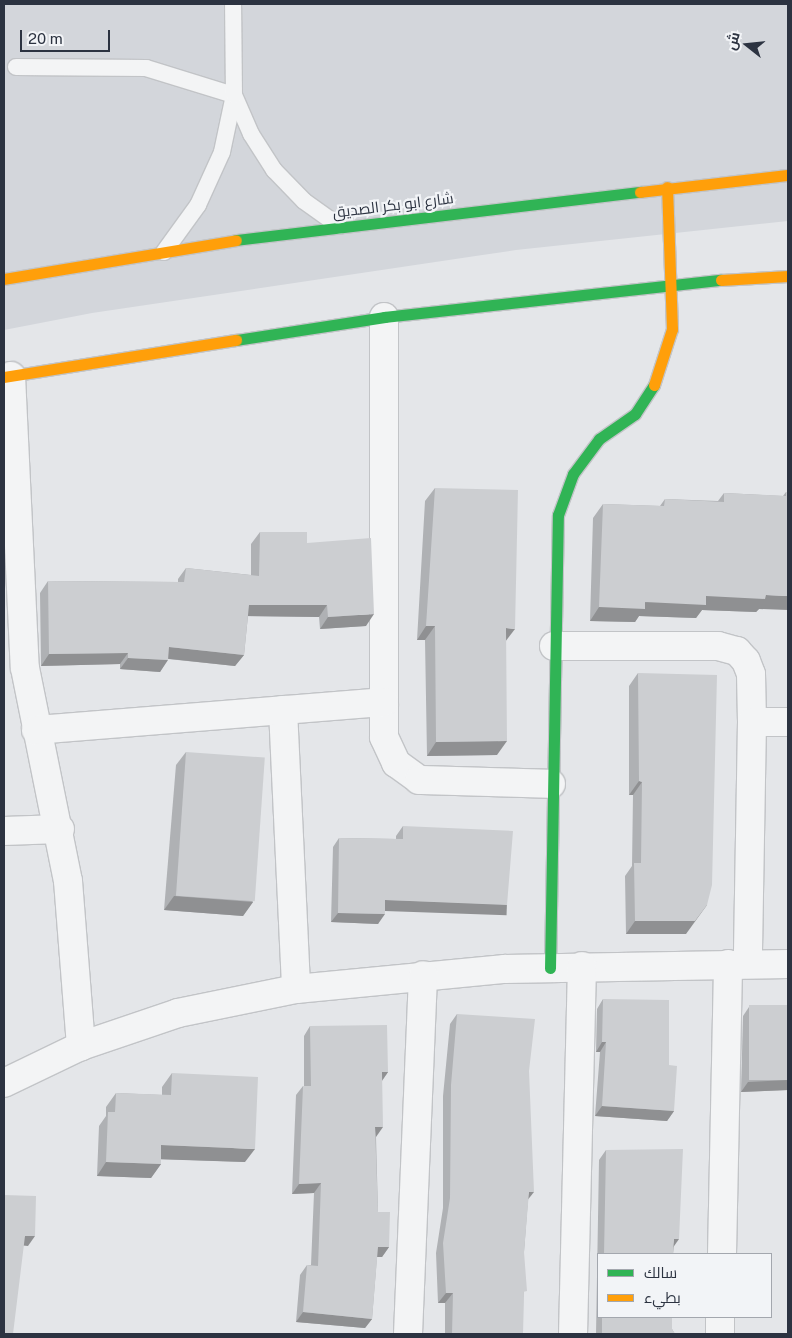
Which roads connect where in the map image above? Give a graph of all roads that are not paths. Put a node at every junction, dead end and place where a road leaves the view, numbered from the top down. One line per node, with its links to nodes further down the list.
1 (232, 4): 3 (lane)
2 (16, 67): 3 (lane)
3 (234, 95): 6 (lane); 7 (lane)
4 (788, 175): 5 (main road, شارع ابو بكر الصديق)
5 (667, 187): 6 (main road, شارع ابو بكر الصديق); 10 (main road)
6 (339, 226): 7 (main road, شارع ابو بكر الصديق)
7 (164, 252): 9 (main road, شارع ابو بكر الصديق)
8 (788, 276): 10 (main road)
9 (4, 279)
10 (671, 283): 11 (main road); 13 (main road)
11 (384, 317): 12 (main road); 14 (street)
12 (7, 377): 18 (street)
13 (554, 646): 16 (street); 19 (main road)
14 (384, 702): 15 (street); 19 (street)
15 (283, 710): 18 (street); 27 (street)
16 (752, 722): 17 (street); 22 (street)
17 (788, 722)
18 (36, 730): 20 (street)
19 (551, 784): 25 (main road)
20 (60, 830): 21 (street); 28 (street)
21 (4, 831)
22 (738, 963): 23 (street); 24 (street); 30 (street)
23 (788, 964)
24 (582, 966): 25 (street); 33 (street)
25 (550, 968): 26 (street)
26 (423, 975): 27 (street); 32 (street)
27 (296, 990): 28 (street)
28 (81, 1046): 29 (street)
29 (4, 1083)
30 (722, 1253)
31 (720, 1318): 34 (street)
32 (408, 1334)
33 (573, 1334)
34 (720, 1334)

